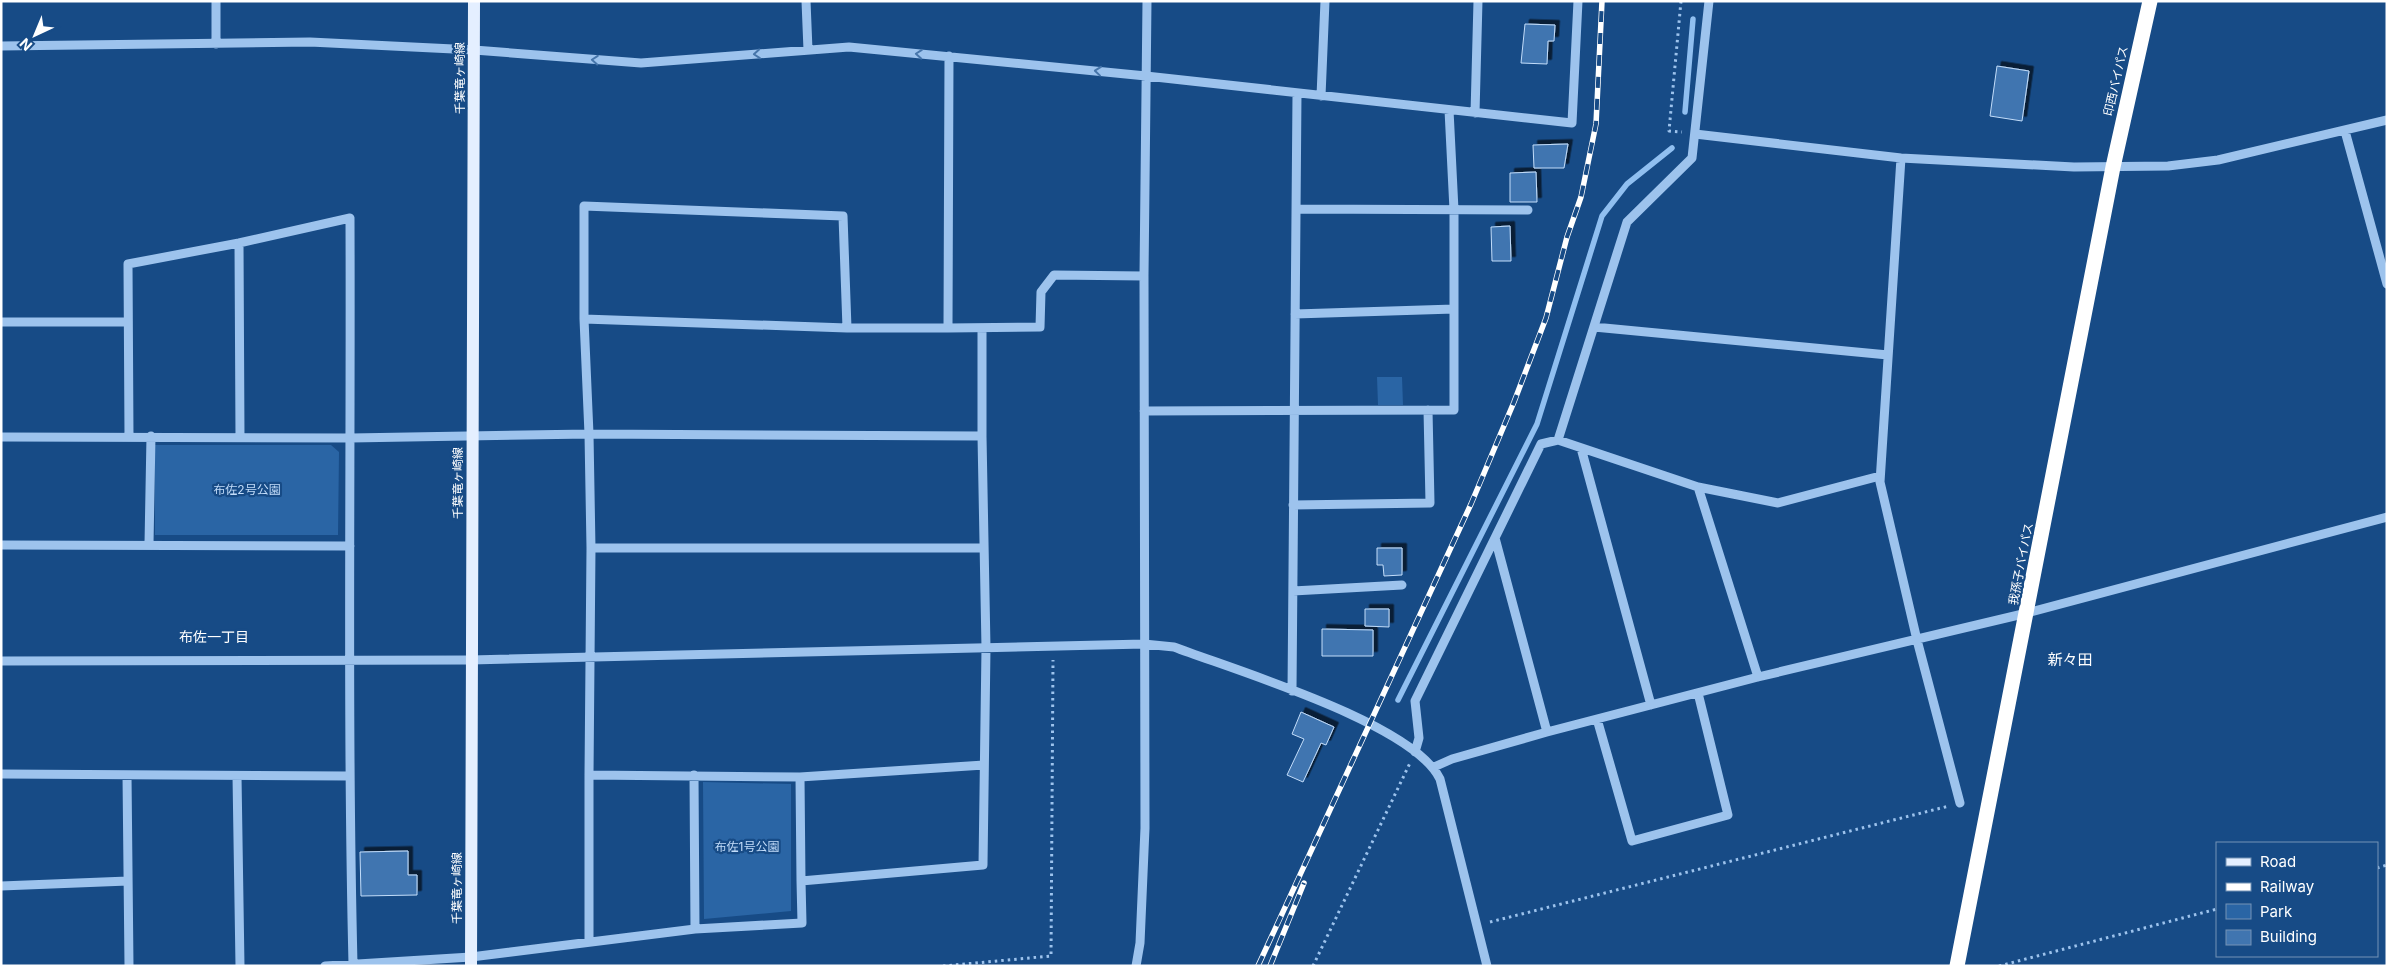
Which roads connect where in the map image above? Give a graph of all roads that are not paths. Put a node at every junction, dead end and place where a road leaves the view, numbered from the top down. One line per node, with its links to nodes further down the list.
1 (216, 1): 10 (street)
2 (474, 1): 12 (main road, 千葉竜ヶ崎線)
3 (806, 1): 13 (street)
4 (1147, 1): 15 (street)
5 (1325, 1): 17 (street)
6 (1478, 1): 19 (street)
7 (1578, 1): 19 (street)
8 (1709, 1): 22 (street)
9 (2150, 1): 24 (highway, 印西バイパス)
10 (216, 44): 11 (street); 12 (street)
11 (1, 46)
12 (474, 50): 13 (street, one-way to 12); 45 (main road, 千葉竜ヶ崎線)
13 (808, 50): 14 (street, one-way to 13)
14 (949, 56): 15 (street, one-way to 14); 38 (street)
15 (1146, 76): 16 (street); 29 (street)
16 (1297, 94): 17 (street); 25 (street)
17 (1321, 96): 18 (street)
18 (1449, 110): 19 (street); 26 (street)
19 (1475, 113)
20 (2387, 120): 21 (street)
21 (2346, 131): 24 (street); 30 (street)
22 (1695, 134): 23 (street); 36 (street)
23 (1901, 158): 24 (street); 40 (street)
24 (2112, 167): 66 (highway, 我孫子バイパス)
25 (1296, 210): 26 (street); 32 (street)
26 (1454, 210): 27 (street); 31 (street)
27 (1528, 210)
28 (239, 244): 35 (street); 50 (street); 51 (street)
29 (1144, 276): 39 (street); 43 (street)
30 (2387, 284)
31 (1454, 309): 32 (street); 42 (street)
32 (1295, 314): 41 (street)
33 (584, 319): 37 (street); 37 (street); 44 (street)
34 (1, 322): 35 (street)
35 (127, 322): 49 (street)
36 (1594, 327): 40 (street); 52 (street)
37 (847, 328): 38 (street)
38 (948, 328): 39 (street)
39 (982, 329): 47 (street)
40 (1888, 355): 54 (street)
41 (1294, 410): 42 (street); 43 (street); 56 (street)
42 (1428, 410): 56 (street)
43 (1144, 411): 68 (street)
44 (590, 434): 45 (street); 47 (street); 62 (street)
45 (472, 435): 51 (street); 71 (main road, 千葉竜ヶ崎線)
46 (151, 436): 49 (street); 50 (street); 59 (street)
47 (982, 436): 63 (street)
48 (1, 437): 49 (street)
49 (129, 437)
50 (240, 437): 51 (street)
51 (351, 438): 61 (street)
52 (1558, 440): 53 (street); 58 (street)
53 (1581, 448): 55 (street); 77 (street)
54 (1880, 476): 55 (street); 67 (street)
55 (1698, 488): 74 (street)
56 (1293, 505): 65 (street)
57 (2387, 517): 66 (street)
58 (1495, 538): 79 (street); 80 (street)
59 (149, 544): 60 (street); 61 (street)
60 (1, 546)
61 (350, 546): 73 (street)
62 (591, 548): 63 (street); 70 (street)
63 (983, 548): 69 (street)
64 (1402, 585): 65 (street)
65 (1292, 591): 75 (street)
66 (2027, 613): 67 (street); 103 (highway, 我孫子バイパス)
67 (1917, 640): 74 (street); 90 (street)
68 (1144, 644): 69 (street); 75 (street); 101 (street)
69 (986, 648): 70 (street); 81 (street)
70 (590, 658): 71 (street); 85 (street)
71 (471, 660): 73 (street); 96 (main road, 千葉竜ヶ崎線)
72 (1, 661): 73 (street)
73 (350, 661): 88 (street)
74 (1758, 677): 76 (street)
75 (1292, 691): 80 (street)
76 (1698, 693): 77 (street); 78 (street)
77 (1650, 705): 78 (street)
78 (1597, 719): 79 (street)
79 (1546, 732): 82 (street)
80 (1415, 752): 82 (street)
81 (984, 765): 89 (street); 92 (street)
82 (1434, 767): 102 (street)
83 (1, 774): 84 (street)
84 (127, 775): 87 (street); 91 (street)
85 (589, 775): 86 (street); 95 (street)
86 (694, 775): 89 (street); 94 (street)
87 (237, 776): 88 (street); 99 (street)
88 (348, 776): 97 (street)
89 (800, 777): 92 (street)
90 (1960, 803)
91 (128, 881): 93 (street); 98 (street)
92 (801, 881): 94 (street)
93 (1, 886)
94 (695, 929): 95 (street)
95 (589, 941): 96 (street)
96 (471, 961): 97 (street)
97 (353, 964): 100 (street)
98 (129, 966)
99 (240, 966)
100 (325, 966)
101 (1136, 966)
102 (1487, 966)
103 (1957, 966)

